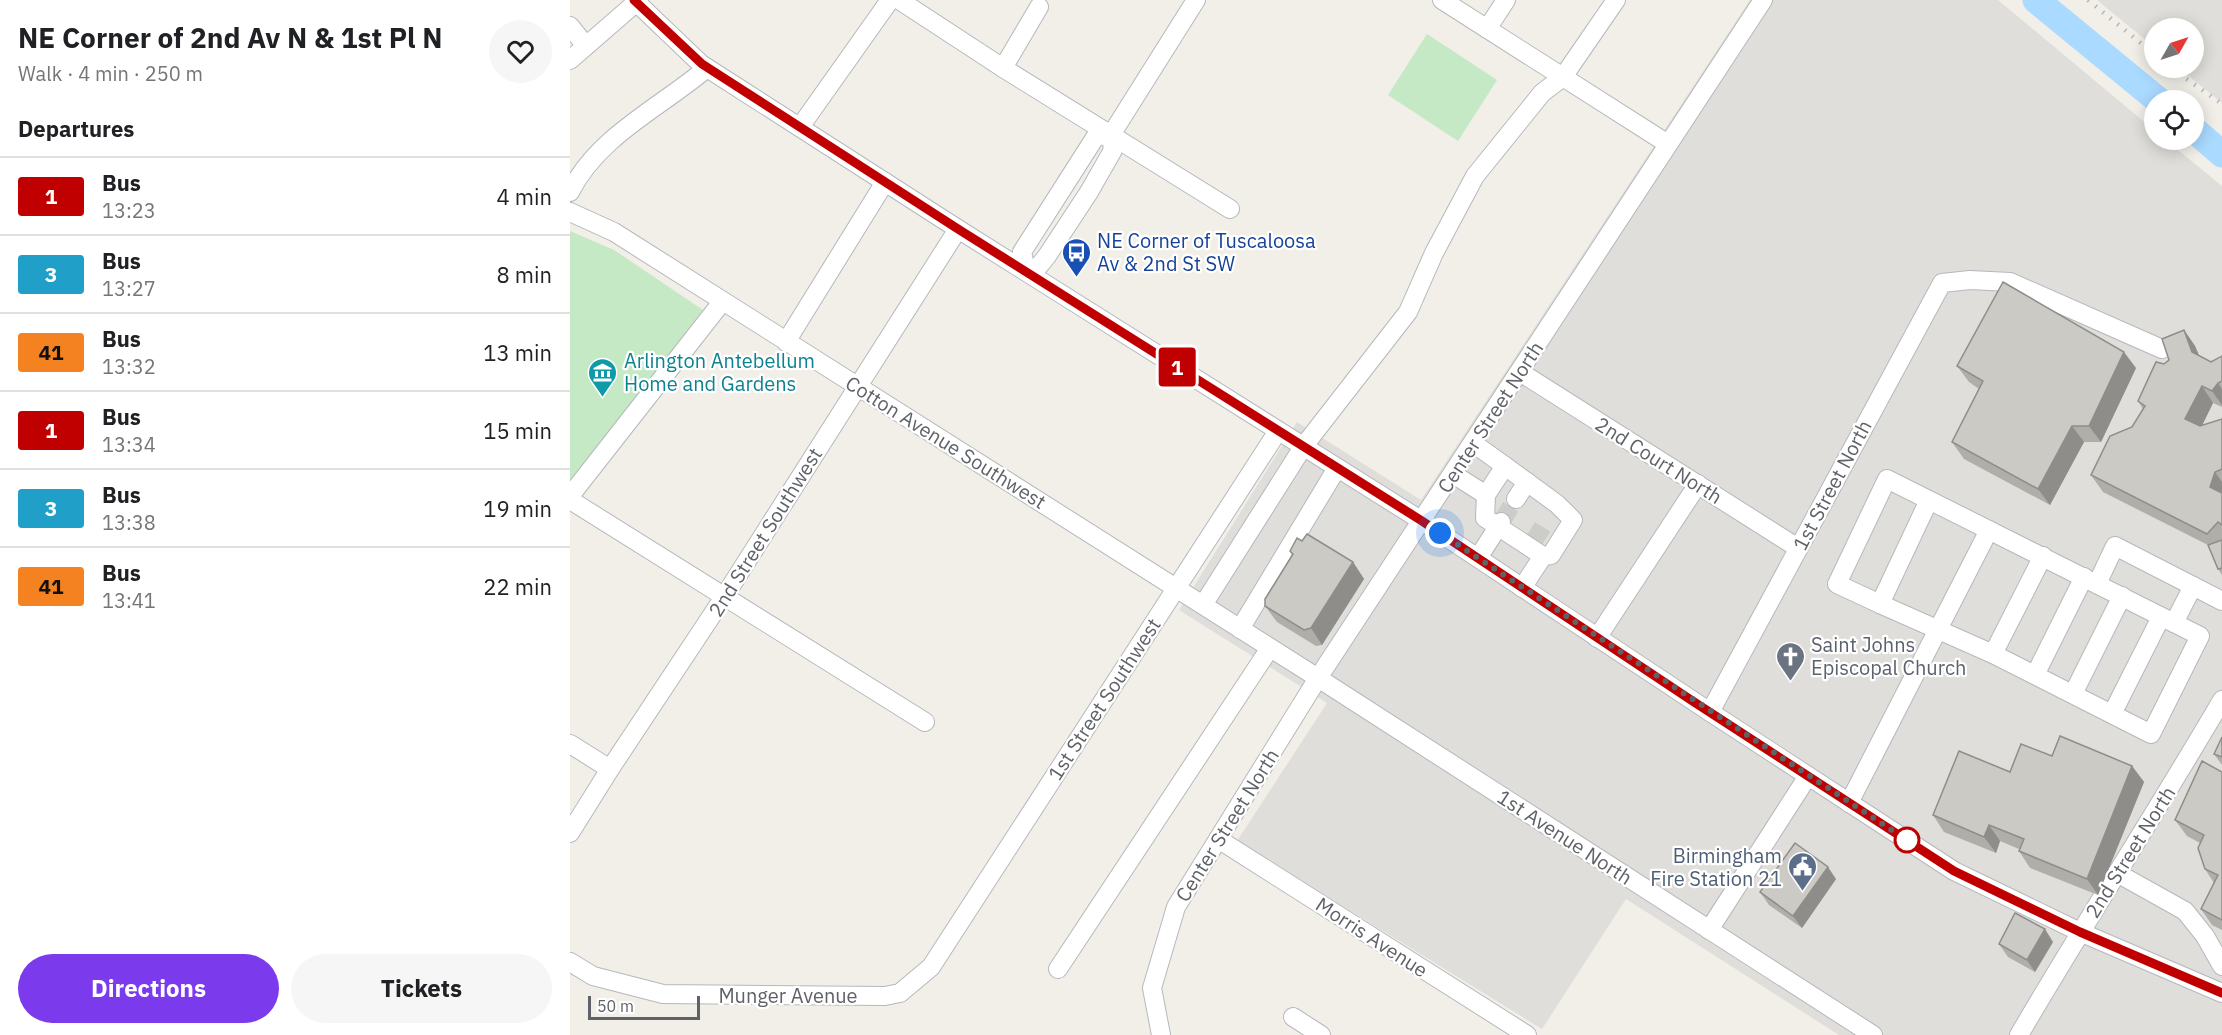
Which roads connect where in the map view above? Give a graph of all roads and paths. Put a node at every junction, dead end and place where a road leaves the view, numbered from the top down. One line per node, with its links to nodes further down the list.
1 (890, 0): 17 (street)
2 (899, 0): 15 (street)
3 (1196, 0): 18 (street)
4 (1442, 0): 11 (street)
5 (1506, 0): 11 (street)
6 (1616, 0): 16 (street)
7 (1763, 0): 19 (street, Center Street North)
8 (636, 1): 12 (street); 14 (street)
9 (1039, 7): 15 (street)
10 (570, 26): 12 (street)
11 (1487, 29): 16 (street)
12 (586, 46): 13 (street)
13 (570, 60)
14 (707, 68): 17 (street); 21 (street)
15 (1003, 68): 18 (street)
16 (1563, 77): 19 (street); 33 (street)
17 (800, 128): 20 (street)
18 (1111, 135): 22 (street); 25 (street)
19 (1668, 144): 29 (street, Center Street North)
20 (885, 182): 24 (street); 27 (street)
21 (570, 192)
22 (1230, 210)
23 (570, 212): 26 (street, Cotton Avenue Southwest)
24 (958, 229): 25 (street); 30 (street, 2nd Street Southwest)
25 (1026, 270): 31 (street)
26 (722, 302): 27 (street, Cotton Avenue Southwest); 40 (street)
27 (786, 342): 30 (street, Cotton Avenue Southwest)
28 (2162, 349): 48 (street, 1st Street North)
29 (1520, 372): 32 (street, Center Street North); 38 (street, 2nd Court North)
30 (857, 386): 54 (street, Cotton Avenue Southwest); 56 (street, 2nd Street Southwest)
31 (1278, 431): 33 (street); 54 (street, 1st Street Southwest)
32 (1473, 442): 34 (street); 36 (street, Center Street North)
33 (1303, 447): 35 (street); 60 (street)
34 (1505, 466): 37 (street); 39 (street)
35 (1337, 468): 45 (street); 62 (street)
36 (1453, 474): 39 (street); 45 (street, Center Street North)
37 (1527, 482): 41 (street); 43 (street)
38 (1698, 484): 48 (street, 2nd Court North); 64 (street)
39 (1486, 495): 46 (street)
40 (570, 498): 56 (street)
41 (1516, 499)
42 (1929, 500): 47 (street); 59 (street); 59 (street)
43 (1557, 504): 44 (street); 49 (street)
44 (1547, 520)
45 (1422, 521): 51 (street); 68 (street, Center Street North)
46 (1499, 524): 49 (street); 51 (street)
47 (1989, 530): 50 (street); 63 (street)
48 (1798, 548): 71 (street, 1st Street North)
49 (1535, 549): 55 (street)
50 (2043, 556): 52 (street); 66 (street)
51 (1478, 558): 55 (street)
52 (2090, 580): 53 (street); 57 (street); 67 (street)
53 (2193, 586): 58 (street); 61 (street)
54 (1176, 588): 60 (street, Cotton Avenue Southwest); 85 (street, 1st Street Southwest)
55 (1522, 588): 64 (street)
56 (724, 597): 73 (street); 75 (street, 2nd Street Southwest)
57 (2122, 597): 61 (street); 69 (street)
58 (2222, 601)
59 (1880, 604): 63 (street)
60 (1203, 605): 62 (street, Cotton Avenue Southwest)
61 (2168, 620): 72 (street); 72 (street)
62 (1240, 629): 65 (street, Cotton Avenue Southwest)
63 (1938, 629): 66 (street); 77 (street)
64 (1598, 638): 71 (street)
65 (1270, 648): 68 (street, Cotton Avenue Southwest); 86 (street)
66 (1993, 654): 67 (street)
67 (2035, 675): 69 (street)
68 (1318, 678): 79 (street, Center Street North); 81 (street, 1st Avenue North)
69 (2073, 694): 72 (street)
70 (2222, 700): 80 (street, 2nd Street North)
71 (1710, 712): 76 (street)
72 (2112, 714)
73 (925, 722)
74 (570, 744): 75 (street)
75 (610, 769): 78 (street, 2nd Street Southwest)
76 (1808, 776): 77 (street); 81 (street)
77 (1849, 803): 82 (street)
78 (570, 833)
79 (1218, 839): 89 (street, Morris Avenue); 90 (street, Center Street North)
80 (2117, 873): 82 (street, 2nd Street North); 84 (street)
81 (1709, 930): 93 (street, 1st Avenue North)
82 (2080, 932): 87 (street); 94 (street, 2nd Street North)
83 (570, 962): 85 (street, Munger Avenue)
84 (2222, 966)
85 (931, 967)
86 (1058, 969)
87 (2221, 989)
88 (1293, 1017): 91 (street)
89 (1500, 1028): 92 (street, Morris Avenue)
90 (1161, 1035)
91 (1321, 1035)
92 (1527, 1035)
93 (1873, 1035)
94 (2019, 1035)

